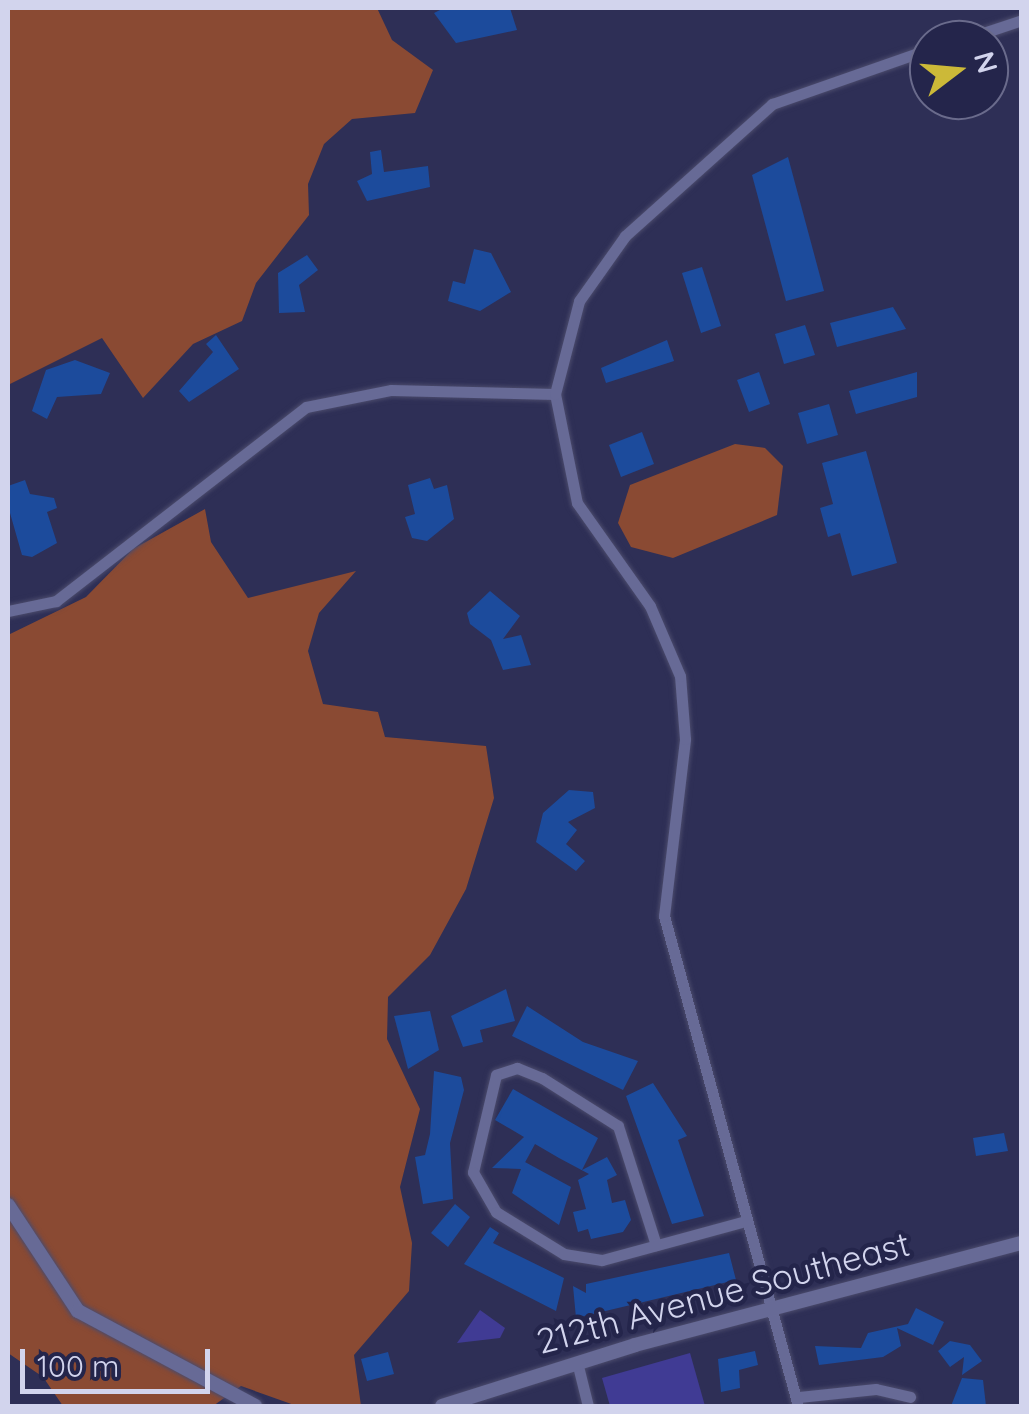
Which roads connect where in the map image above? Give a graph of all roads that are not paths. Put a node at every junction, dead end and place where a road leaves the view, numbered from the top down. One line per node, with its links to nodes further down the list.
1 (909, 55): 2 (street)
2 (554, 394): 3 (street); 5 (street)
3 (8, 612)
4 (8, 1205): 12 (street)
5 (746, 1220): 7 (street); 8 (street)
6 (1022, 1242): 8 (street, 212th Avenue Southeast)
7 (656, 1245): 7 (street)
8 (774, 1308): 9 (street, 212th Avenue Southeast); 11 (street)
9 (576, 1362): 13 (street, 212th Avenue Southeast); 14 (street)
10 (910, 1397): 11 (street)
11 (799, 1402)
12 (256, 1406)
13 (442, 1406)
14 (588, 1406)

